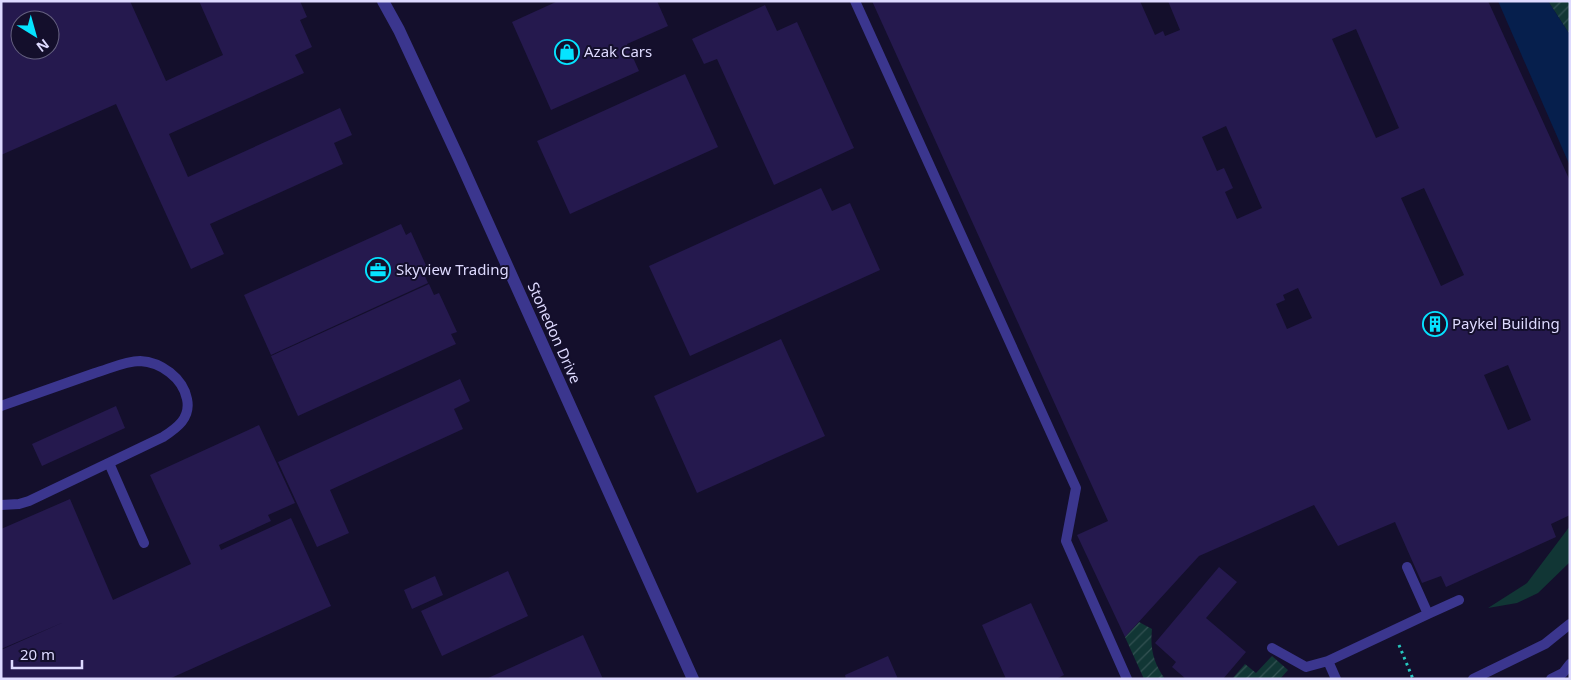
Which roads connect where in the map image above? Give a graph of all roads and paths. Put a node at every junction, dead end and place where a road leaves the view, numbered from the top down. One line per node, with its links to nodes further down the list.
1 (383, 1): 16 (street, Stonedon Drive)
2 (855, 1): 17 (lane)
3 (1, 406): 4 (lane)
4 (109, 463): 5 (lane); 6 (lane)
5 (1, 505)
6 (144, 542)
7 (1407, 568): 9 (lane)
8 (1459, 600): 9 (lane)
9 (1428, 614): 13 (lane)
10 (1570, 624): 15 (lane)
11 (1399, 645): 19 (path)
12 (1272, 648): 13 (lane)
13 (1328, 661): 18 (lane)
14 (1570, 664): 21 (lane)
15 (1477, 677): 20 (lane)
16 (693, 679)
17 (1127, 679)
18 (1336, 679)
19 (1413, 679)
20 (1492, 679)
21 (1551, 679)

